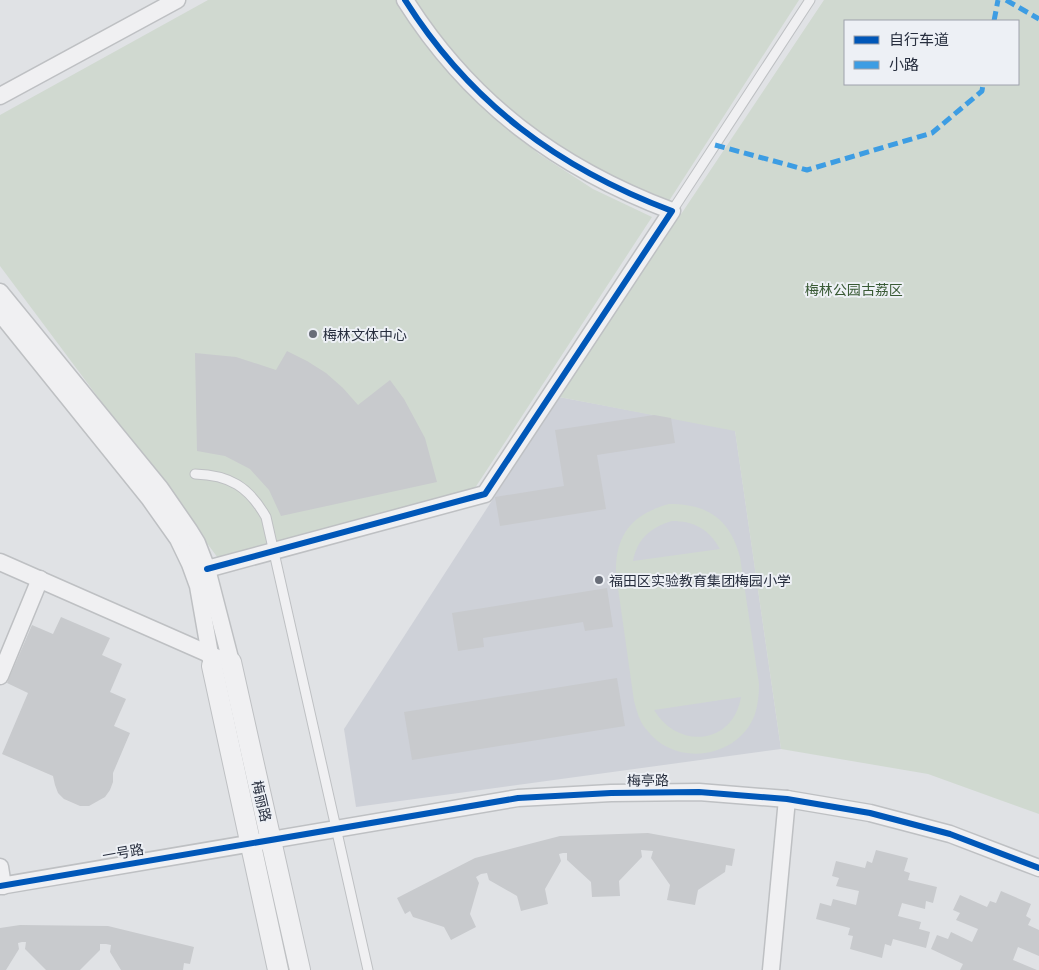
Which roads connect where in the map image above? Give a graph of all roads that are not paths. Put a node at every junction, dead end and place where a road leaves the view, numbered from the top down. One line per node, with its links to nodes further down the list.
1 (177, 0): 4 (street)
2 (405, 0): 5 (street)
3 (810, 0): 5 (lane)
4 (0, 96)
5 (672, 211): 9 (street)
6 (0, 292): 11 (street)
7 (0, 313): 13 (street)
8 (195, 474): 9 (lane)
9 (274, 551): 11 (street); 16 (lane)
10 (0, 562): 12 (street)
11 (207, 569): 13 (street)
12 (40, 579): 13 (street); 14 (street)
13 (218, 661): 17 (street, 梅丽路); 18 (street, 梅丽路)
14 (0, 676)
15 (788, 798): 16 (street, 梅亭路); 20 (street, 梅亭路); 25 (street)
16 (336, 828): 17 (street, 梅亭路); 24 (lane)
17 (271, 839): 18 (street, 梅亭路); 23 (street, 梅丽路)
18 (250, 843): 21 (street, 一号路); 22 (street, 梅丽路)
19 (0, 867): 21 (street)
20 (1039, 868)
21 (1, 886)
22 (278, 970)
23 (300, 970)
24 (368, 970)
25 (771, 970)

